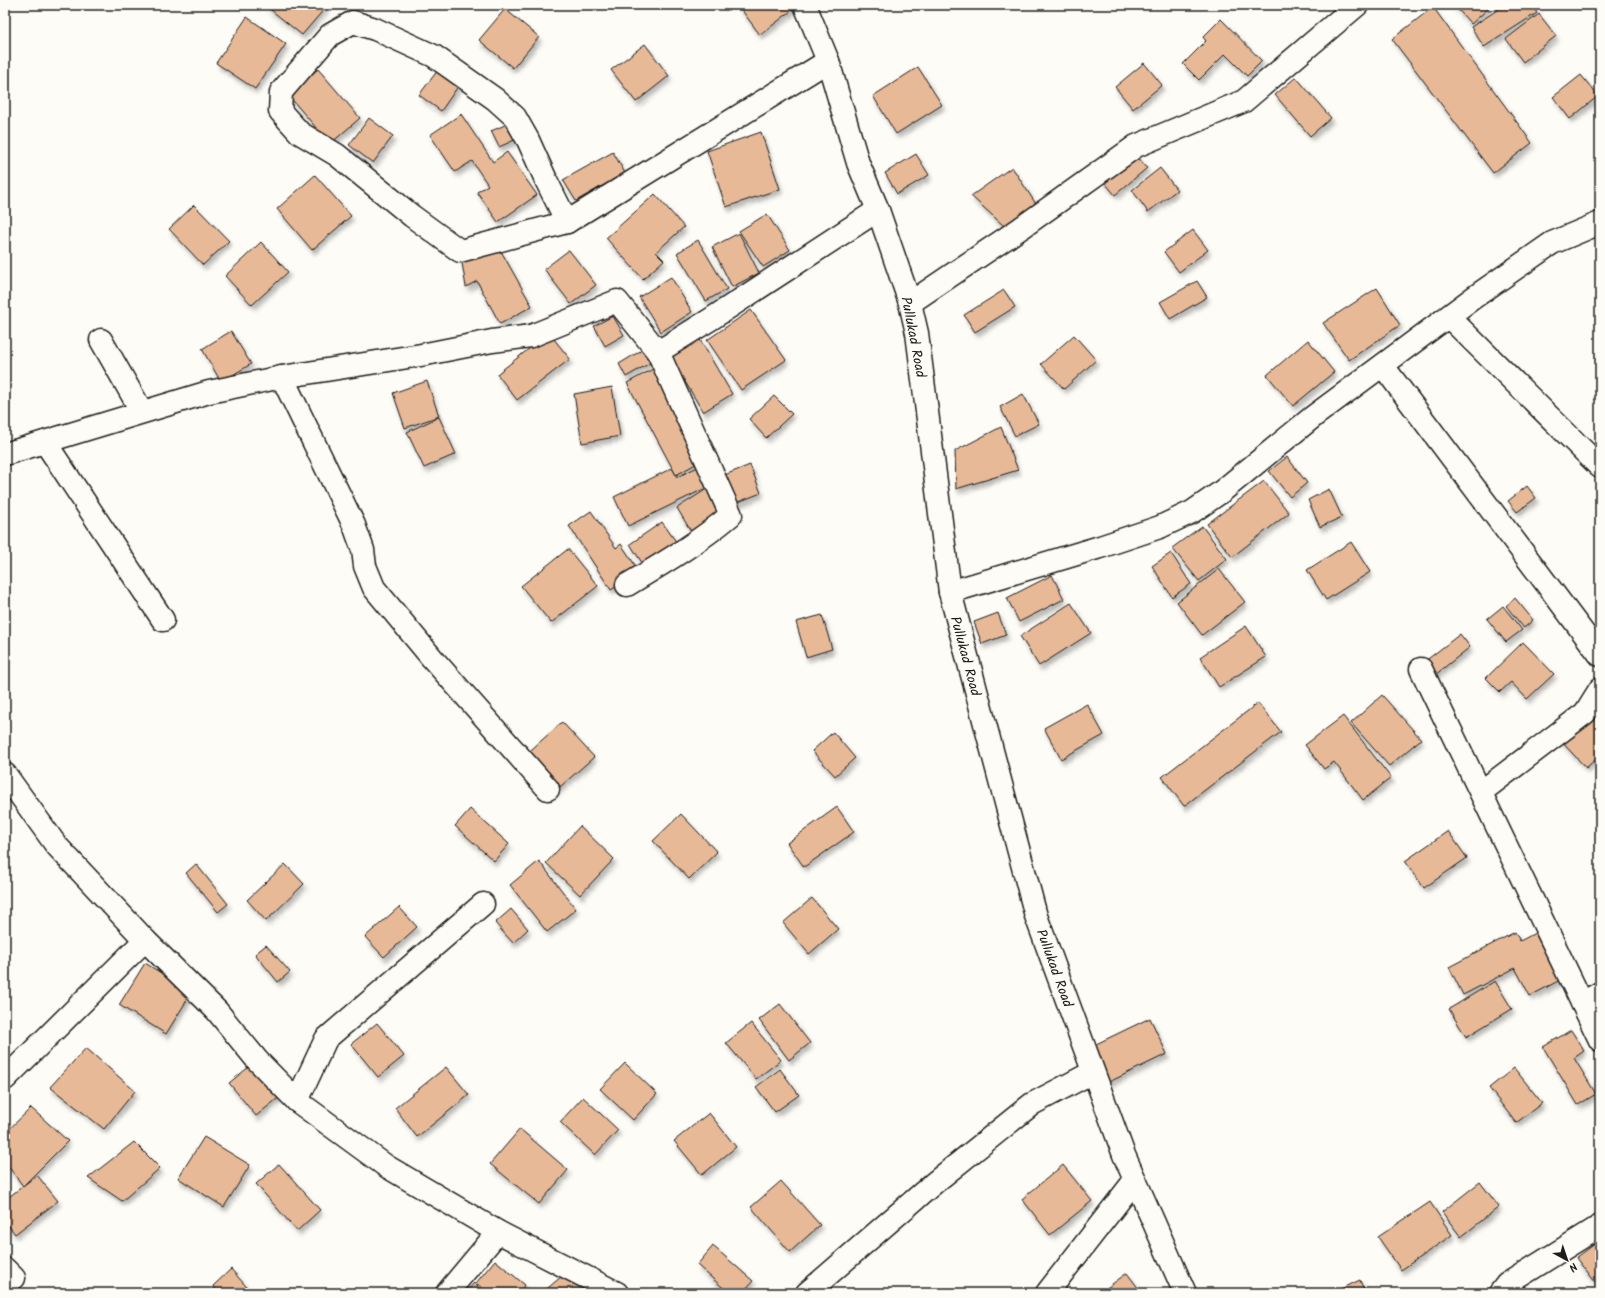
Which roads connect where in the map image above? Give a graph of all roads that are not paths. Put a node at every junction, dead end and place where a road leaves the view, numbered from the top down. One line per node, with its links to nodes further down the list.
1 (805, 5): 3 (street, Pullukad Road)
2 (1357, 5): 7 (street)
3 (828, 61): 4 (street, Pullukad Road); 5 (street)
4 (878, 210): 7 (street, Pullukad Road); 10 (street)
5 (567, 222): 5 (street)
6 (1600, 223): 8 (street)
7 (910, 303): 18 (street, Pullukad Road)
8 (1449, 317): 11 (street); 16 (street)
9 (101, 340): 13 (street)
10 (658, 352): 12 (street); 17 (street)
11 (1383, 366): 18 (street); 20 (street)
12 (282, 378): 13 (street); 24 (street)
13 (142, 412): 14 (street)
14 (45, 442): 15 (street); 19 (street)
15 (5, 454)
16 (1600, 467)
17 (628, 584)
18 (950, 592): 30 (street, Pullukad Road)
19 (163, 620)
20 (1600, 655)
21 (1421, 669): 25 (street)
22 (1600, 689): 25 (street)
23 (5, 774): 27 (street)
24 (548, 789)
25 (1481, 792): 28 (street)
26 (483, 904): 32 (street)
27 (145, 940): 31 (street); 32 (street)
28 (1591, 998): 29 (street)
29 (1600, 1040)
30 (1093, 1072): 33 (street, Pullukad Road); 38 (street)
31 (5, 1079)
32 (297, 1101): 35 (street)
33 (1135, 1180): 39 (street); 40 (street, Pullukad Road)
34 (1600, 1226): 41 (street)
35 (498, 1232): 36 (street); 37 (street)
36 (447, 1293)
37 (616, 1293)
38 (807, 1293)
39 (1047, 1293)
40 (1185, 1293)
41 (1500, 1293)

